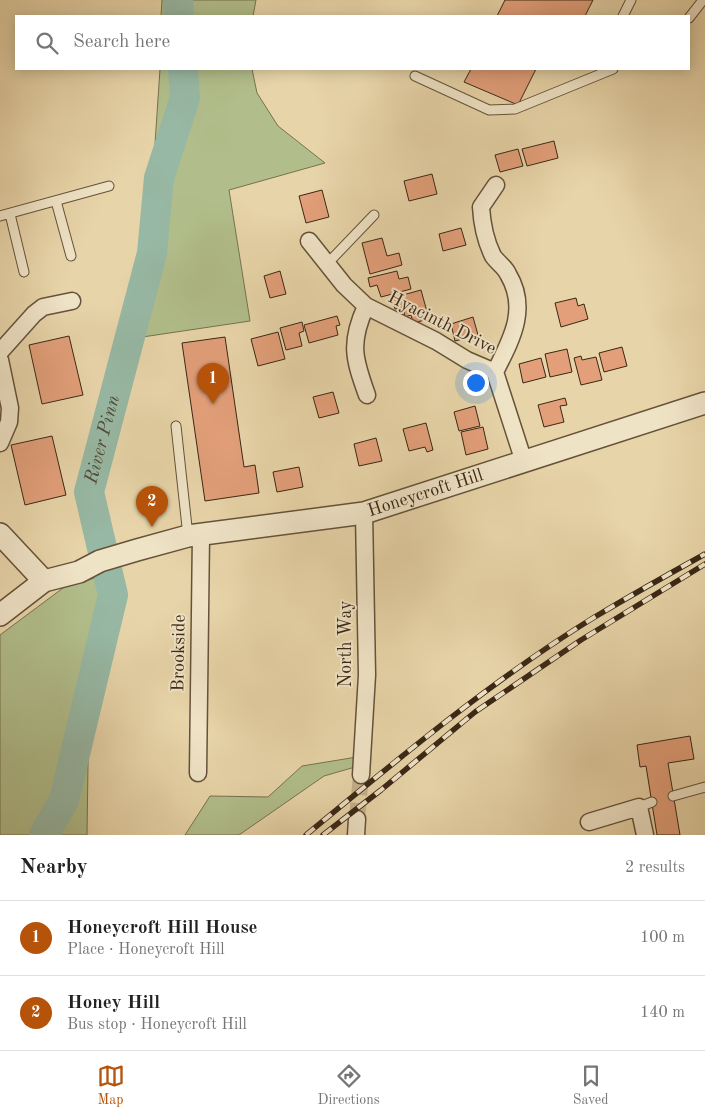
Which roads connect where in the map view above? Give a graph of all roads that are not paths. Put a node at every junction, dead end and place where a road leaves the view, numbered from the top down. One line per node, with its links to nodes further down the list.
1 (630, 0): 3 (lane)
2 (703, 0): 4 (lane)
3 (623, 15)
4 (690, 17)
5 (611, 70): 6 (lane)
6 (415, 76)
7 (496, 185): 21 (street)
8 (109, 186): 9 (lane)
9 (56, 201): 10 (lane); 14 (lane)
10 (10, 214): 12 (lane); 16 (lane)
11 (374, 215): 15 (lane)
12 (0, 216)
13 (309, 240): 15 (street, Hyacinth Drive)
14 (71, 256)
15 (328, 263): 18 (street, Hyacinth Drive)
16 (24, 272)
17 (72, 301): 19 (street)
18 (366, 306): 21 (street, Hyacinth Drive); 22 (street)
19 (0, 352)
20 (0, 360): 25 (street)
21 (495, 372): 26 (street, Hyacinth Drive)
22 (368, 396)
23 (705, 403): 26 (street, Honeycroft Hill)
24 (176, 426): 29 (lane)
25 (0, 443)
26 (524, 462): 27 (street, Honeycroft Hill)
27 (364, 513): 29 (street, Honeycroft Hill); 33 (street, North Way)
28 (0, 534): 30 (street)
29 (194, 535): 30 (street, Honeycroft Hill); 32 (street, Brookside)
30 (44, 581): 31 (street)
31 (0, 615)
32 (198, 773)
33 (361, 775)
34 (705, 787): 35 (lane)
35 (674, 796)
36 (589, 822): 37 (street)
37 (645, 835)

